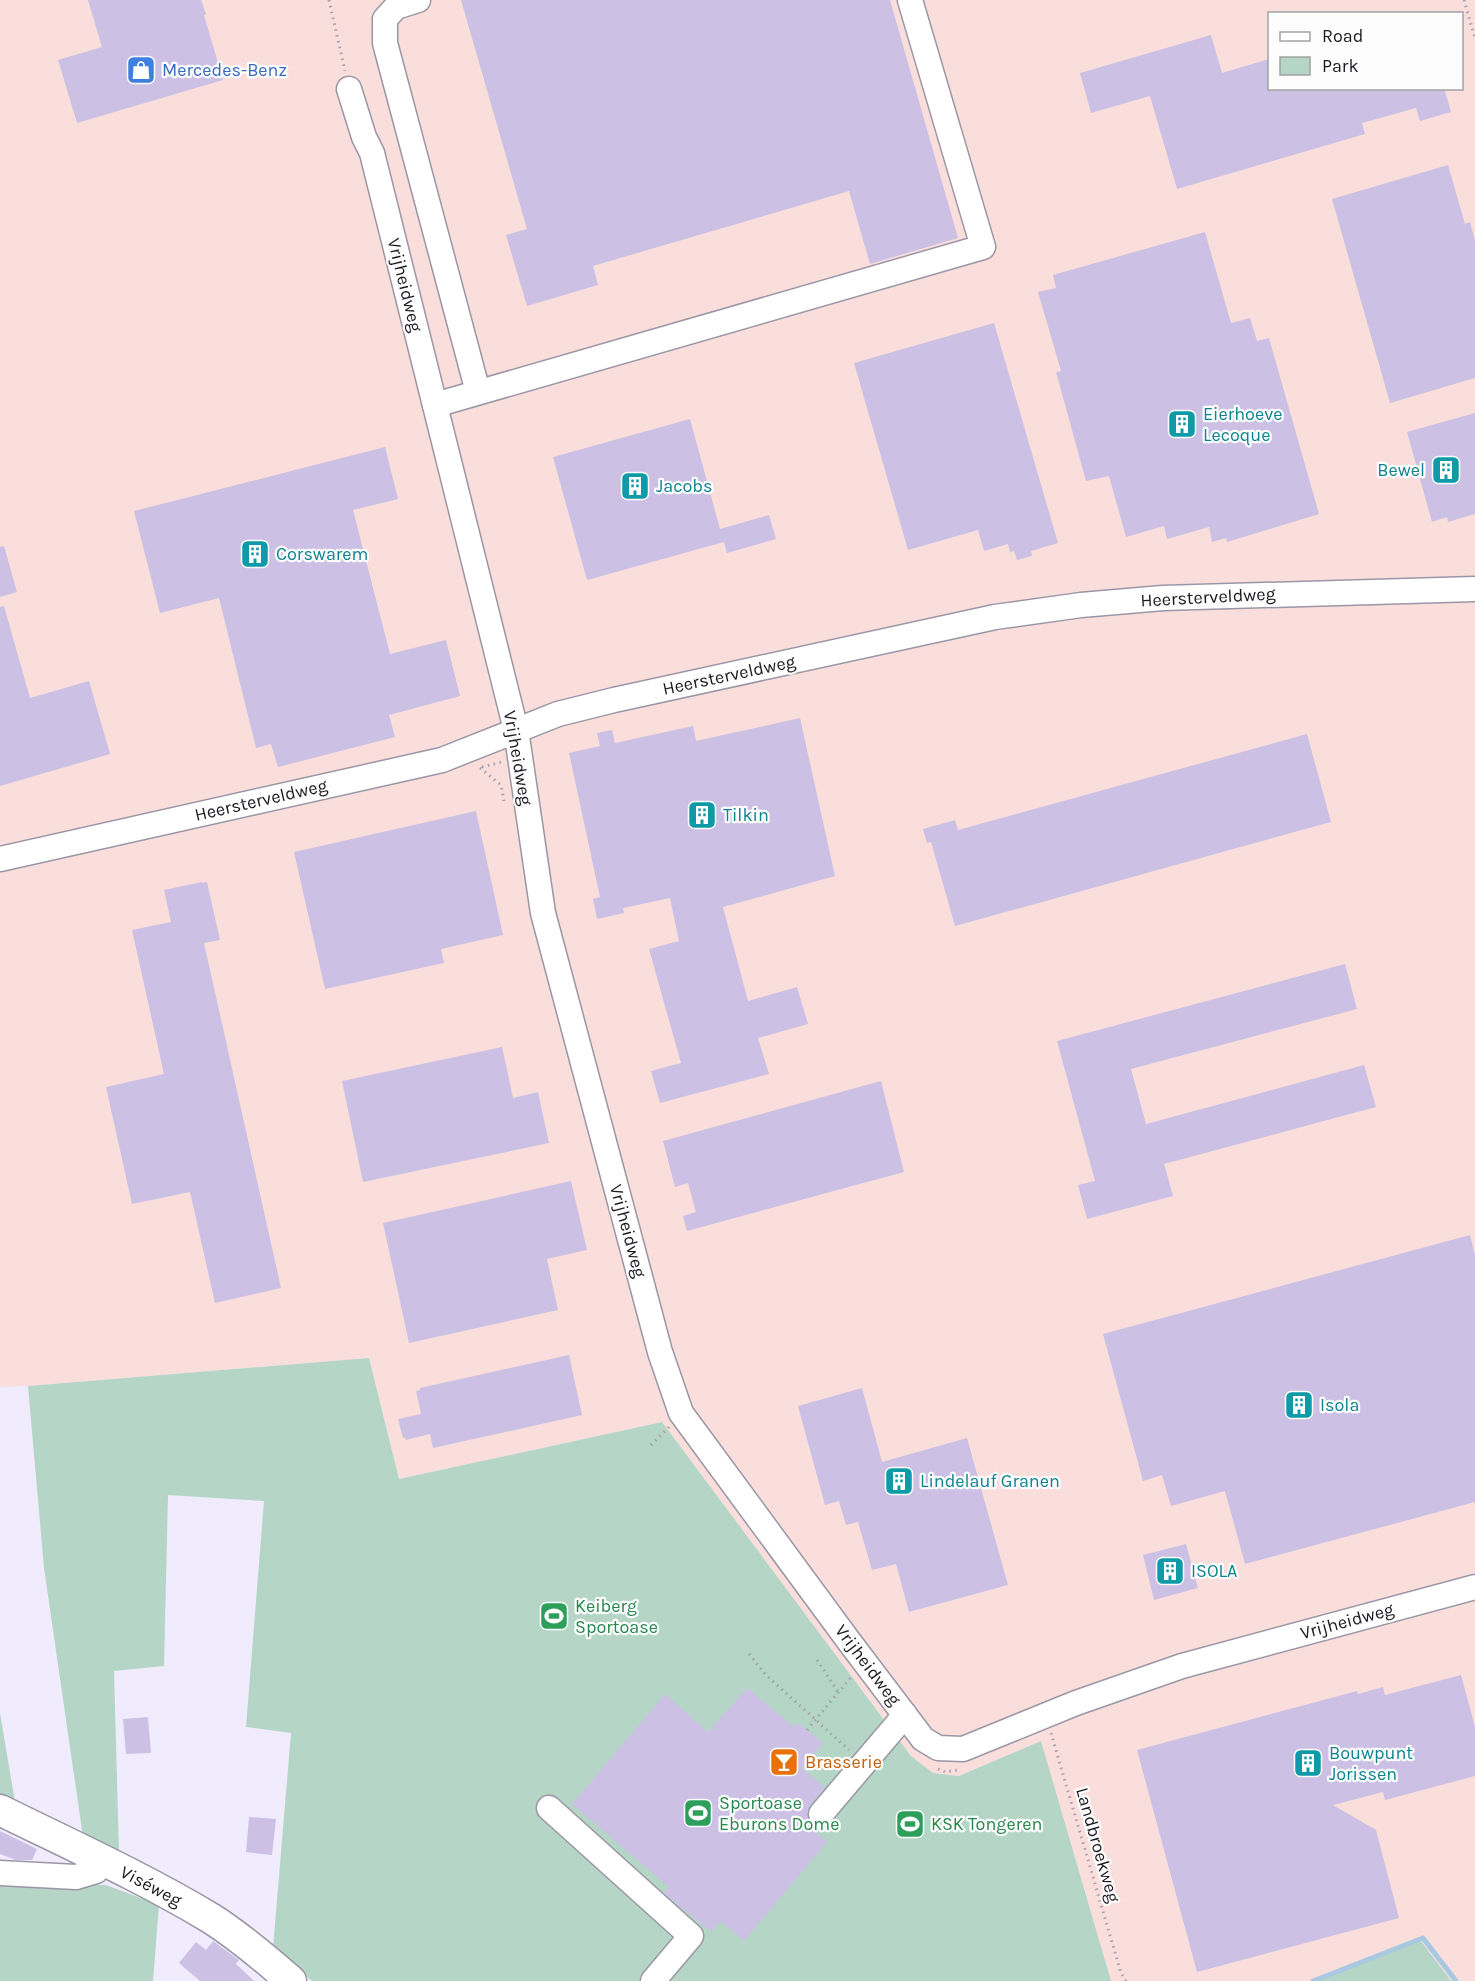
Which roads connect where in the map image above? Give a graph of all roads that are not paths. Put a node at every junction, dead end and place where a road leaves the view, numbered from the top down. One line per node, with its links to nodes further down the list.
1 (418, 0): 4 (street)
2 (910, 0): 4 (street)
3 (349, 89): 5 (street, Vrijheidweg)
4 (478, 392): 5 (street)
5 (435, 405): 7 (street, Vrijheidweg)
6 (1475, 589): 7 (street, Heersterveldweg)
7 (516, 730): 8 (street, Heersterveldweg); 10 (street, Vrijheidweg)
8 (0, 859)
9 (1475, 1587): 10 (street, Vrijheidweg)
10 (906, 1715): 13 (street)
11 (549, 1808): 17 (street)
12 (0, 1810): 14 (main road, Viséweg)
13 (821, 1814)
14 (103, 1861): 15 (street); 16 (main road, Viséweg)
15 (0, 1873)
16 (291, 1981)
17 (653, 1981)

